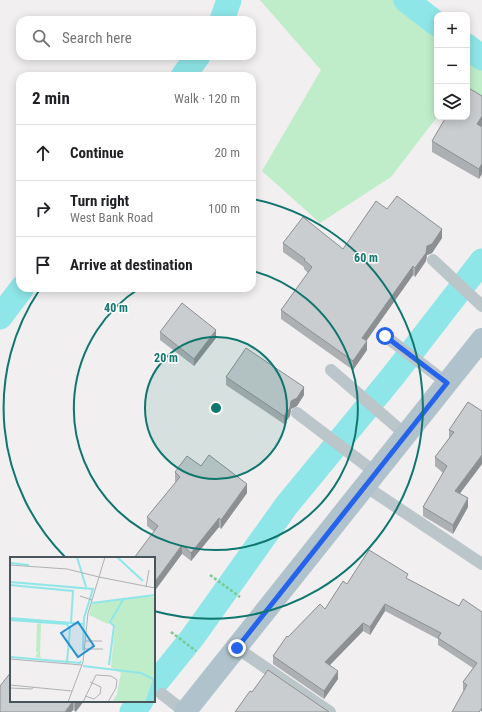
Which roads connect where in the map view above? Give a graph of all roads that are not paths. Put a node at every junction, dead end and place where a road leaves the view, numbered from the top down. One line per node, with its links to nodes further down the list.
1 (433, 260): 2 (lane)
2 (480, 305)
3 (385, 336): 6 (lane)
4 (482, 339): 6 (main road)
5 (330, 370): 8 (lane)
6 (447, 383): 8 (main road)
7 (296, 413): 9 (lane)
8 (399, 429): 9 (main road)
9 (371, 480): 10 (lane); 11 (main road)
10 (482, 564)
11 (237, 648): 13 (main road); 14 (lane)
12 (162, 694): 13 (lane)
13 (185, 712)
14 (330, 712)

